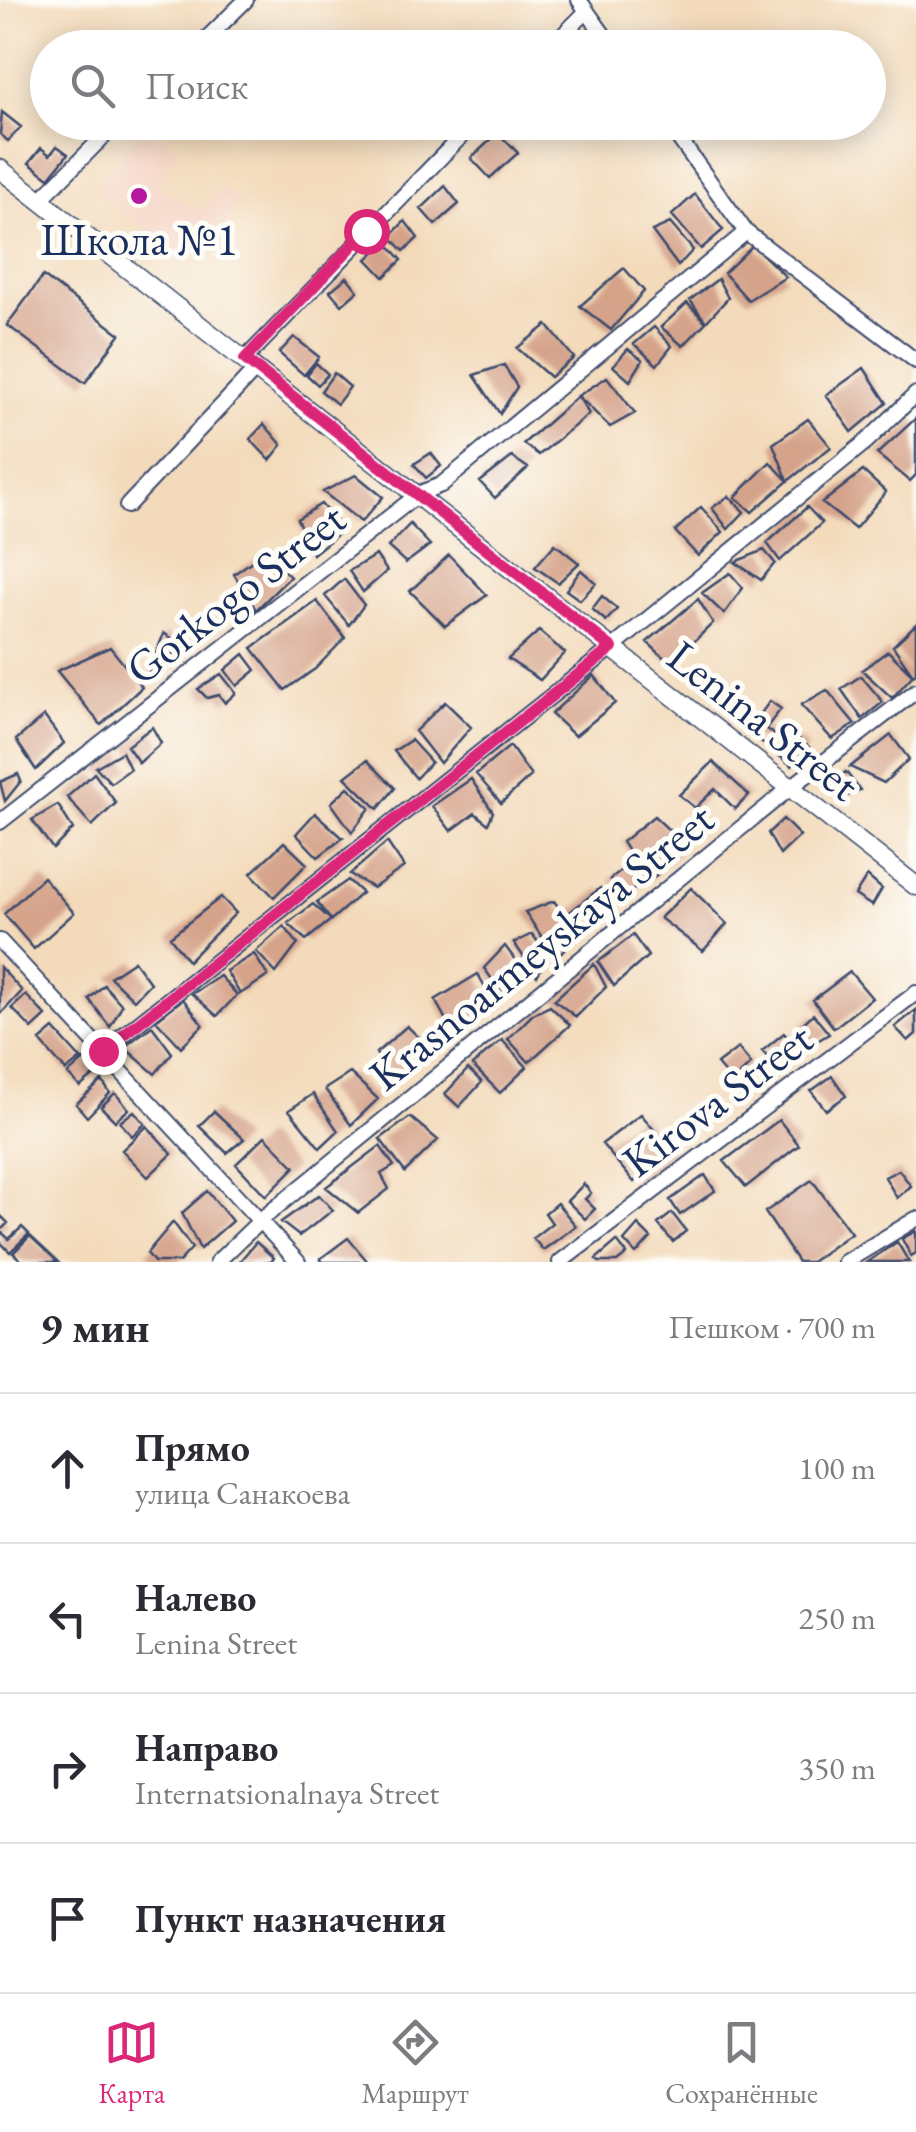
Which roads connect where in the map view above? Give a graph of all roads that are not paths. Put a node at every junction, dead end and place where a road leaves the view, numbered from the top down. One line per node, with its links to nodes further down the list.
1 (246, 0): 3 (street)
2 (583, 5): 4 (street); 5 (street)
3 (215, 30)
4 (564, 30)
5 (600, 30)
6 (100, 140): 10 (street)
7 (457, 140): 13 (street)
8 (680, 140): 11 (street)
9 (0, 169): 10 (street, Lenina Street)
10 (39, 200): 13 (street, Lenina Street)
11 (746, 232): 12 (street); 15 (street, Gorkogo Street)
12 (916, 362)
13 (251, 364): 15 (street, Lenina Street); 16 (street)
14 (916, 394): 17 (street)
15 (420, 493): 17 (street, Lenina Street); 20 (street, Gorkogo Street)
16 (127, 506)
17 (612, 648): 19 (street, Lenina Street); 24 (street)
18 (916, 690): 19 (street, Krasnoarmeyskaya Street)
19 (790, 788): 21 (street, Lenina Street); 25 (street, Krasnoarmeyskaya Street)
20 (0, 822)
21 (916, 886)
22 (0, 941): 24 (street)
23 (916, 992): 29 (street, Kirova Street)
24 (103, 1051): 25 (street)
25 (262, 1219): 27 (street, Krasnoarmeyskaya Street); 28 (street)
26 (916, 1219): 30 (street)
27 (217, 1262)
28 (298, 1262)
29 (560, 1262)
30 (845, 1262)

